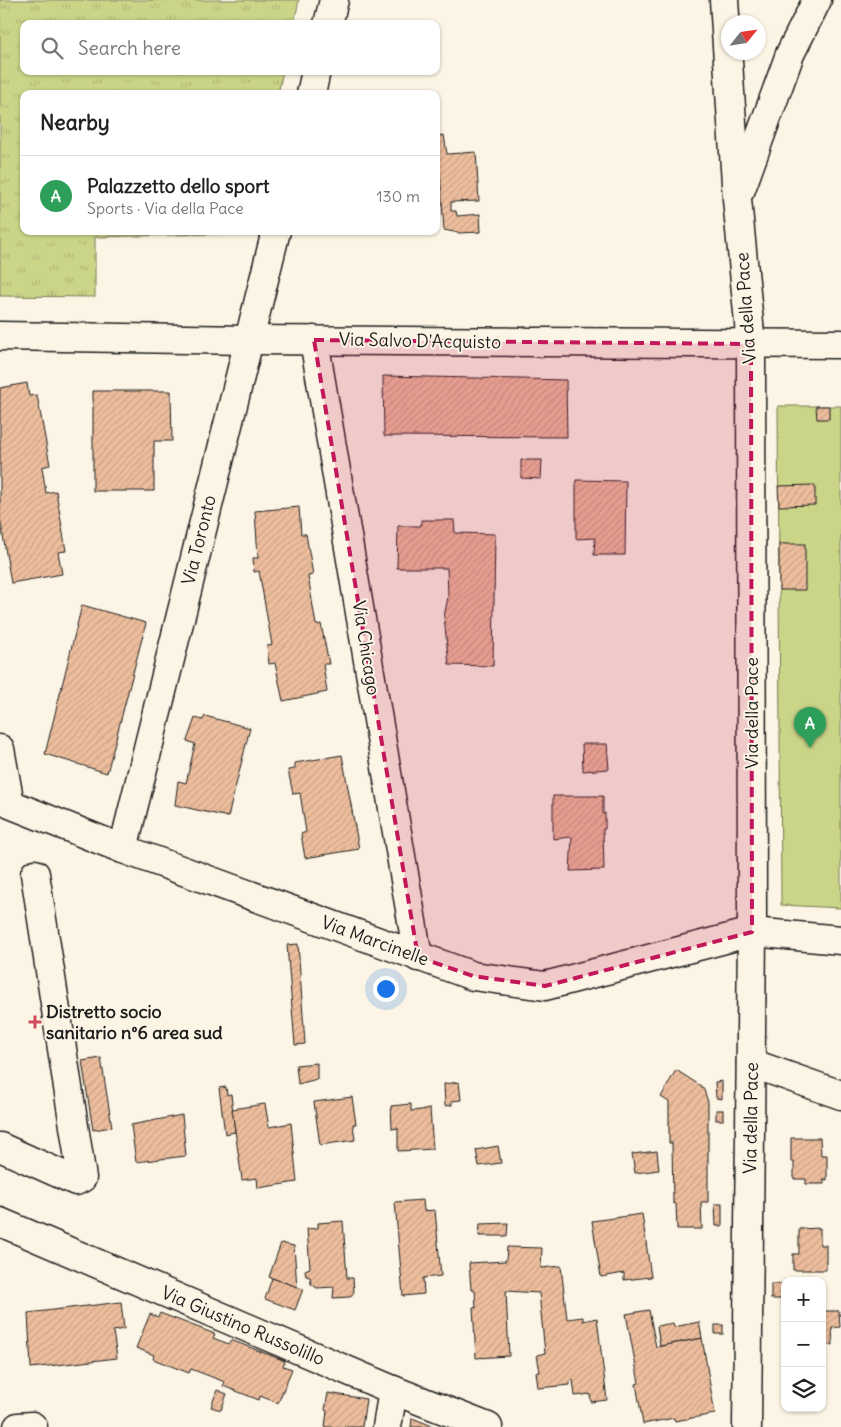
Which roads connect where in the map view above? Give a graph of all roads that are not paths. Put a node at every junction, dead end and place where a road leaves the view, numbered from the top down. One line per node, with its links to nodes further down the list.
1 (334, 0): 4 (street)
2 (724, 0): 7 (street, Via della Pace)
3 (817, 0): 7 (street)
4 (329, 20)
5 (315, 75): 6 (street)
6 (311, 90)
7 (737, 199): 12 (street, Via della Pace)
8 (275, 235): 10 (street, Via Toronto)
9 (0, 336): 10 (street, Via Salvo D'Acquisto)
10 (248, 340): 11 (street, Via Salvo D'Acquisto); 15 (street, Via Toronto)
11 (314, 340): 12 (street, Via Salvo D'Acquisto); 19 (street, Via Chicago)
12 (751, 344): 13 (street, Via Salvo D'Acquisto); 17 (street, Via della Pace)
13 (841, 344)
14 (0, 749): 15 (street, Via Marcinelle)
15 (123, 849): 19 (street, Via Marcinelle)
16 (35, 874): 22 (street)
17 (752, 932): 18 (street, Via Marcinelle); 19 (street, Via Marcinelle); 20 (street, Via della Pace)
18 (841, 940)
19 (418, 956)
20 (751, 1063): 21 (street); 29 (street, Via della Pace)
21 (841, 1095)
22 (0, 1147)
23 (0, 1222): 24 (street, Via Giustino Russolillo)
24 (393, 1390): 27 (street); 28 (street, Via Giustino Russolillo)
25 (18, 1427): 26 (street)
26 (33, 1427)
27 (387, 1427)
28 (488, 1427)
29 (748, 1427)

